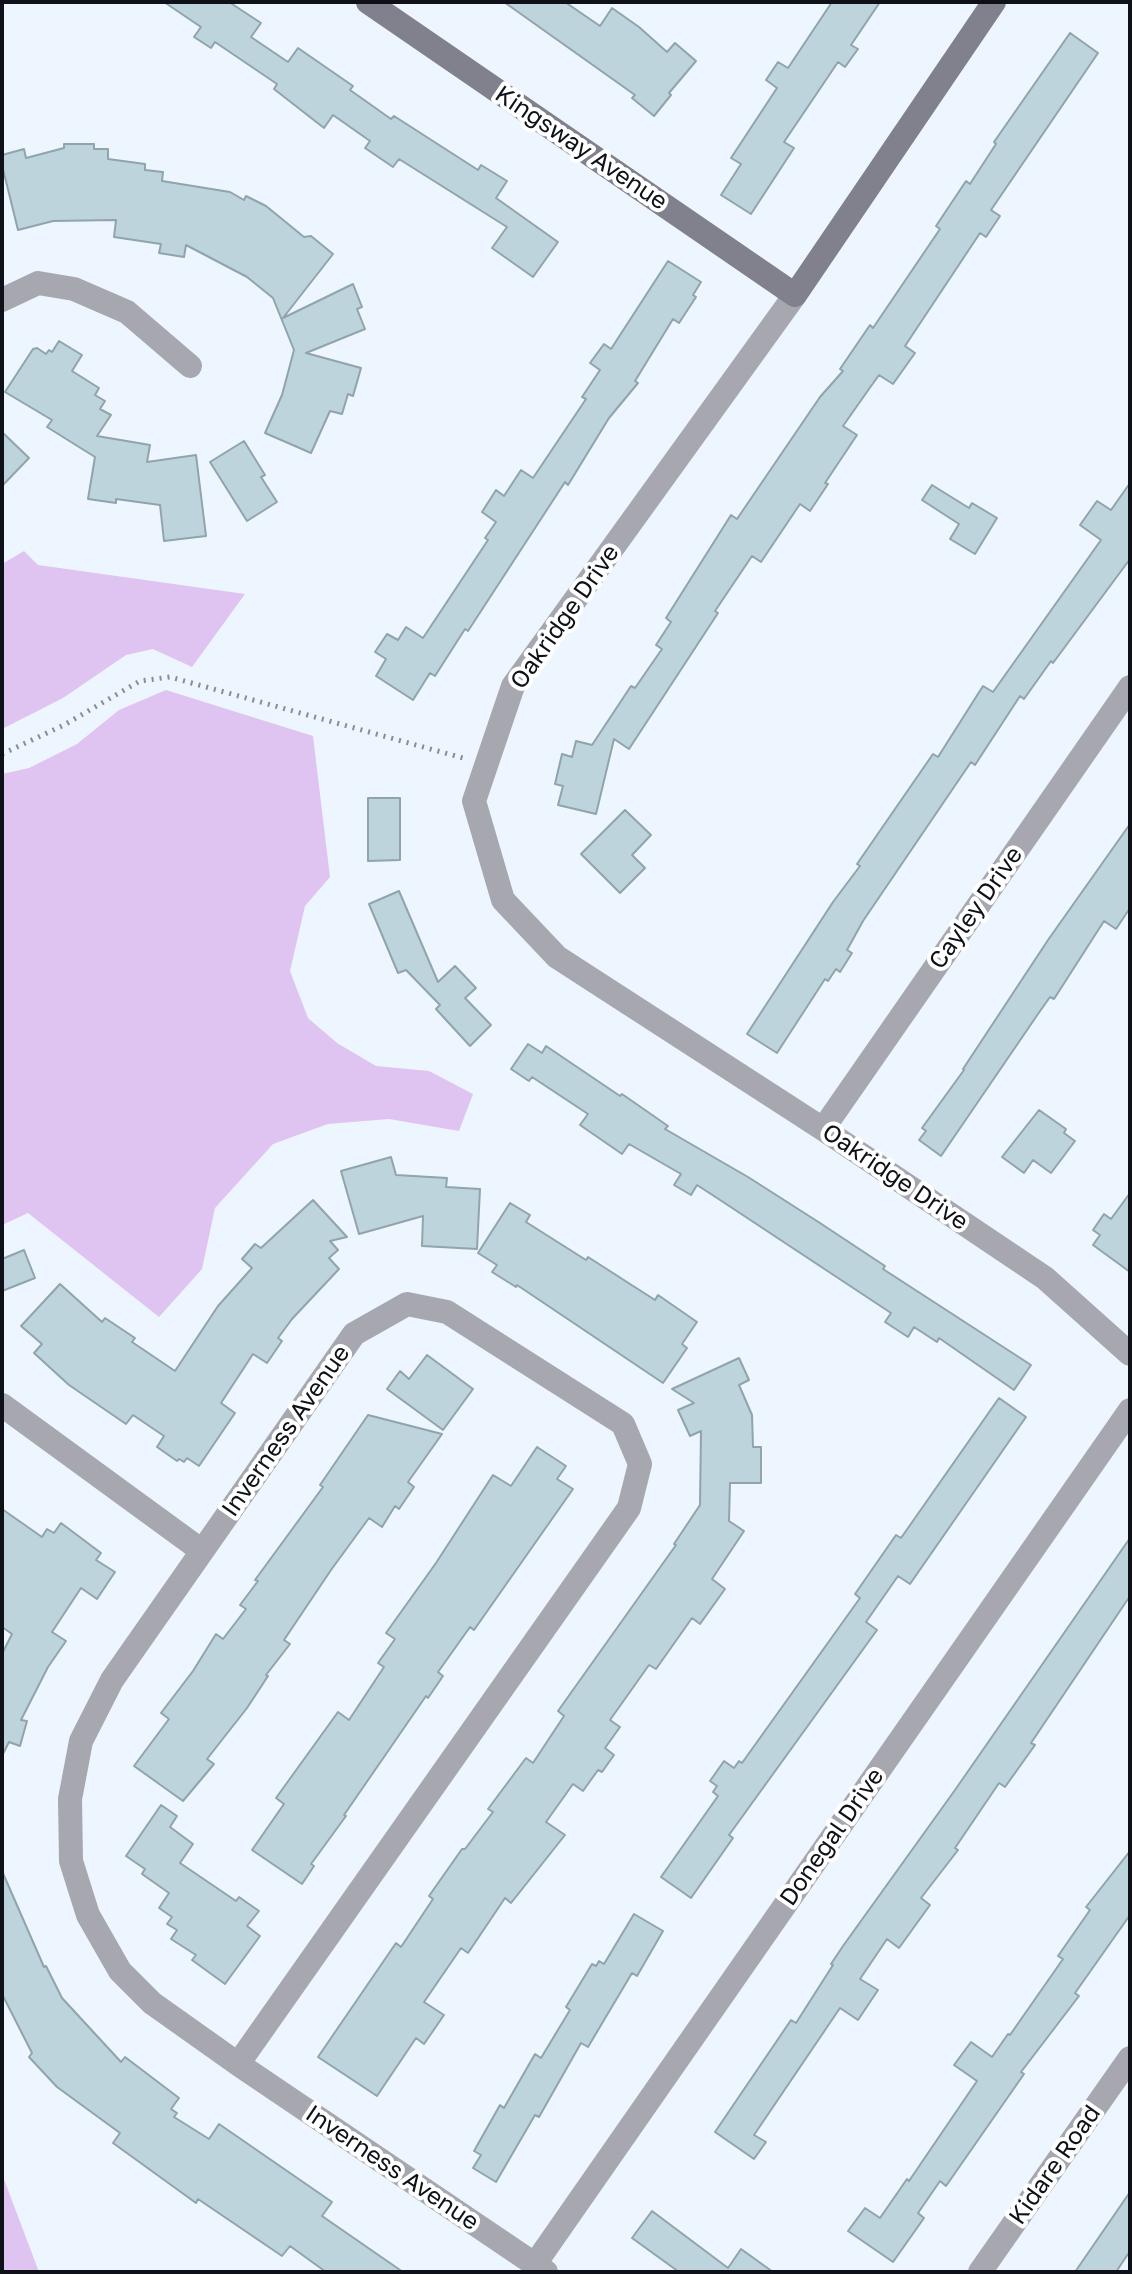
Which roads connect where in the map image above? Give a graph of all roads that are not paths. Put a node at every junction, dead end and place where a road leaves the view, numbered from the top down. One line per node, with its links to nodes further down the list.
1 (368, 2): 3 (street, Kingsway Avenue)
2 (994, 2): 3 (street, Oakridge Drive)
3 (795, 295): 7 (street, Oakridge Drive)
4 (2, 300): 5 (street)
5 (190, 366)
6 (1130, 687): 7 (street, Cayley Drive)
7 (823, 1129): 8 (street, Oakridge Drive)
8 (1130, 1354)
9 (2, 1405): 11 (street)
10 (1130, 1410): 14 (street, Donegal Drive)
11 (202, 1551): 13 (street, Inverness Avenue); 13 (street, Inverness Avenue)
12 (1130, 2058): 15 (street, Kidare Road)
13 (238, 2064): 14 (street, Inverness Avenue)
14 (540, 2268)
15 (980, 2272)

